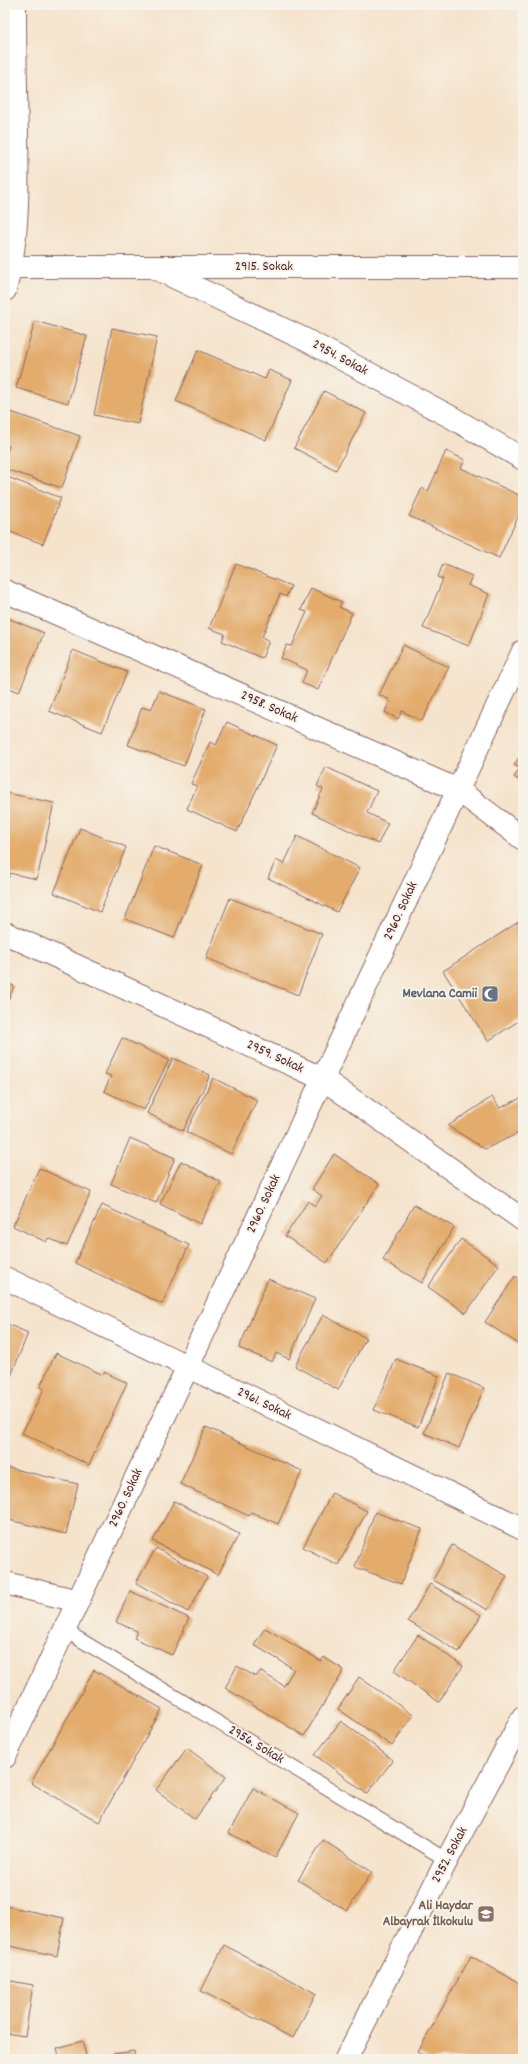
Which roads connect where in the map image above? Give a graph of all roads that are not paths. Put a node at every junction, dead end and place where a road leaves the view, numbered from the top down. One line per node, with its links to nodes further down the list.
1 (15, 5): 2 (street)
2 (8, 267): 3 (street, 2915. Sokak); 5 (street)
3 (152, 267): 4 (street, 2915. Sokak); 6 (street, 2954. Sokak)
4 (523, 267)
5 (5, 290)
6 (523, 460)
7 (5, 591): 9 (street, 2958. Sokak)
8 (523, 651): 9 (street, 2960. Sokak)
9 (458, 790): 10 (street, 2958. Sokak); 12 (street, 2960. Sokak)
10 (523, 839)
11 (5, 933): 12 (street, 2959. Sokak)
12 (323, 1079): 13 (street, 2959. Sokak); 15 (street, 2960. Sokak)
13 (523, 1220)
14 (5, 1278): 15 (street, 2961. Sokak)
15 (188, 1367): 16 (street, 2961. Sokak); 18 (street, 2960. Sokak)
16 (523, 1529)
17 (5, 1583): 18 (street)
18 (78, 1601): 19 (street, 2960. Sokak)
19 (64, 1630): 21 (street, 2960. Sokak); 22 (lane, 2956. Sokak)
20 (523, 1716): 22 (street, 2952. Sokak)
21 (5, 1758)
22 (447, 1860): 23 (street, 2952. Sokak)
23 (346, 2059)

